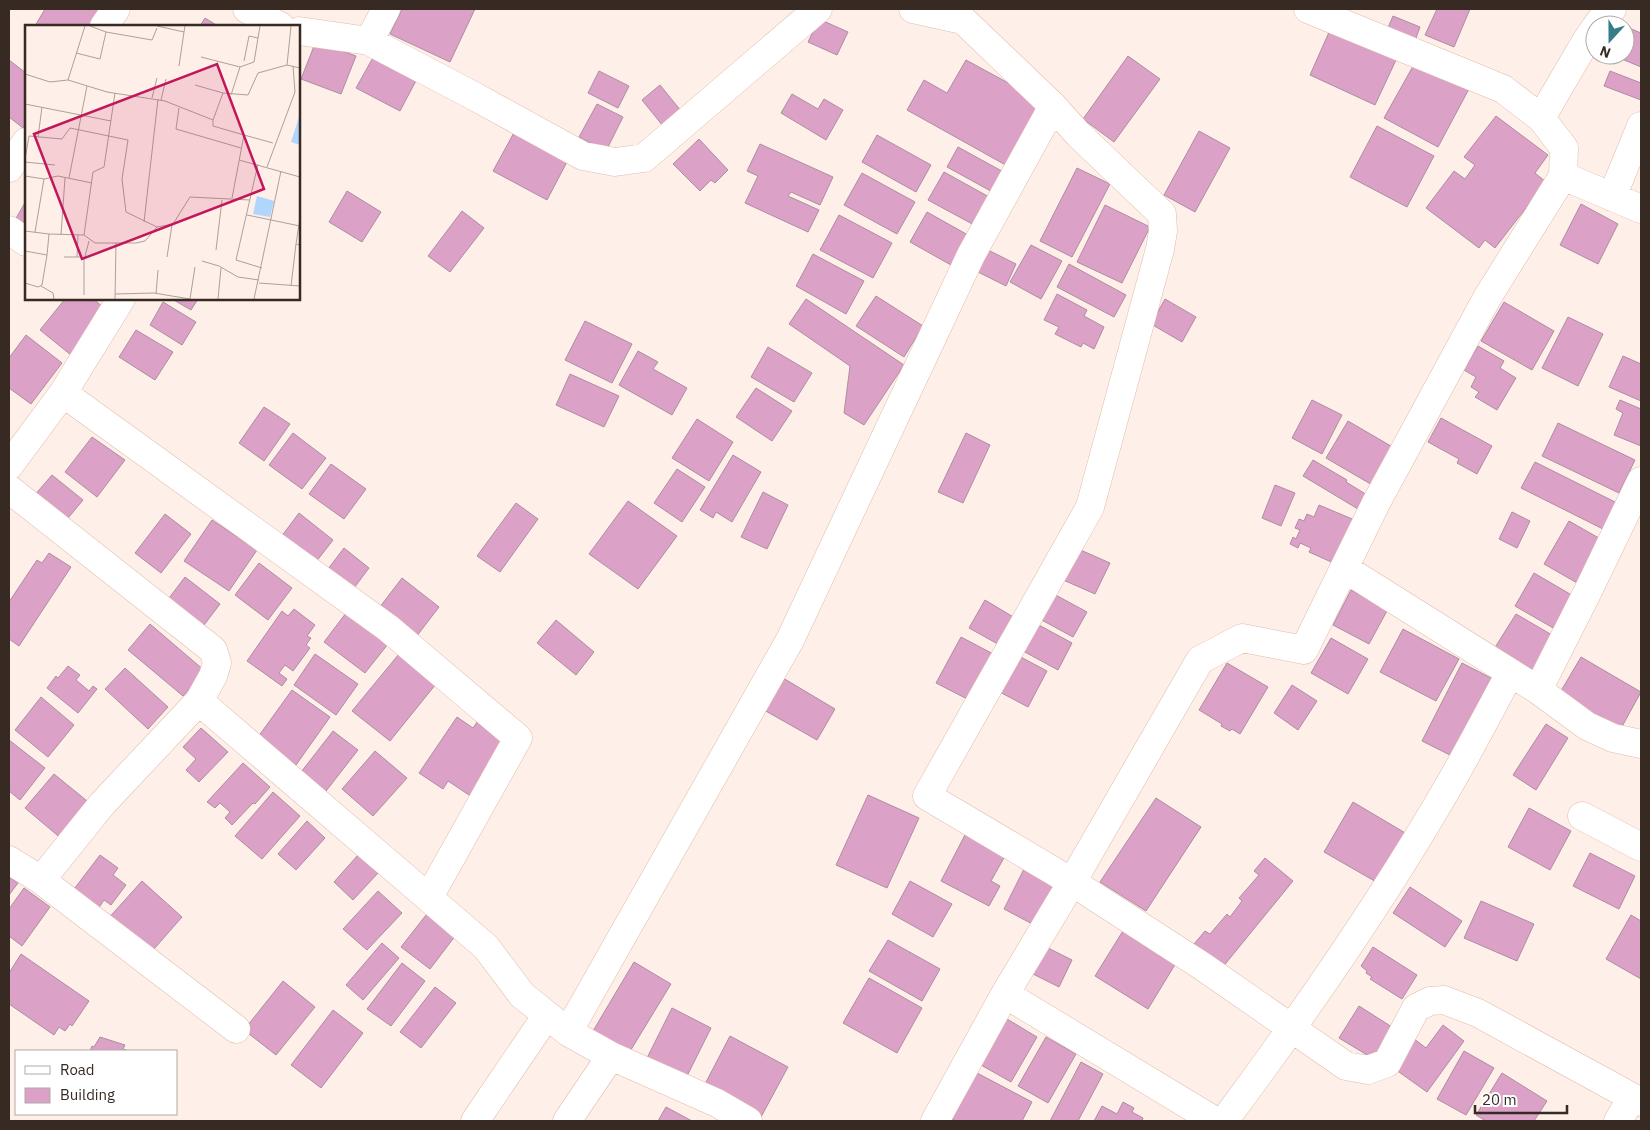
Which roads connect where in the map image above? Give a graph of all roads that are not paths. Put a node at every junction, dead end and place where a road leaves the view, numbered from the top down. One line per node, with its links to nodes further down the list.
1 (116, 9): 9 (street)
2 (247, 9): 10 (street)
3 (386, 9): 12 (street)
4 (818, 9): 12 (street)
5 (912, 9): 7 (street)
6 (1308, 9): 8 (street)
7 (972, 14): 14 (street)
8 (1341, 15): 15 (street)
9 (105, 25)
10 (278, 25)
11 (300, 31): 12 (street)
12 (369, 41)
13 (1585, 43): 15 (street)
14 (1053, 106): 38 (street); 44 (street)
15 (1542, 118): 19 (street)
16 (1641, 126): 20 (street)
17 (25, 144): 18 (street)
18 (9, 168)
19 (1563, 176): 20 (street); 29 (street)
20 (1612, 197): 21 (street)
21 (1641, 209)
22 (9, 230): 23 (street)
23 (25, 241)
24 (116, 300): 25 (street)
25 (63, 393): 26 (street); 39 (street)
26 (9, 466)
27 (1641, 481): 31 (street)
28 (9, 489): 32 (street)
29 (1344, 568): 30 (street); 38 (street)
30 (1510, 673): 31 (street); 42 (street)
31 (1538, 690): 33 (street)
32 (200, 701): 37 (street); 39 (street)
33 (1641, 744)
34 (1582, 816): 35 (street)
35 (1641, 847)
36 (9, 860): 37 (street)
37 (41, 880): 43 (street)
38 (1072, 882): 40 (street); 42 (street)
39 (429, 897): 41 (street)
40 (1005, 994): 50 (street); 51 (street)
41 (547, 1015): 44 (street); 47 (street)
42 (1293, 1028): 46 (street); 52 (street)
43 (236, 1029)
44 (568, 1032): 45 (street)
45 (612, 1056): 48 (street); 49 (street)
46 (1637, 1099): 53 (street)
47 (475, 1121)
48 (567, 1121)
49 (748, 1121)
50 (935, 1121)
51 (1215, 1121)
52 (1224, 1121)
53 (1618, 1121)

